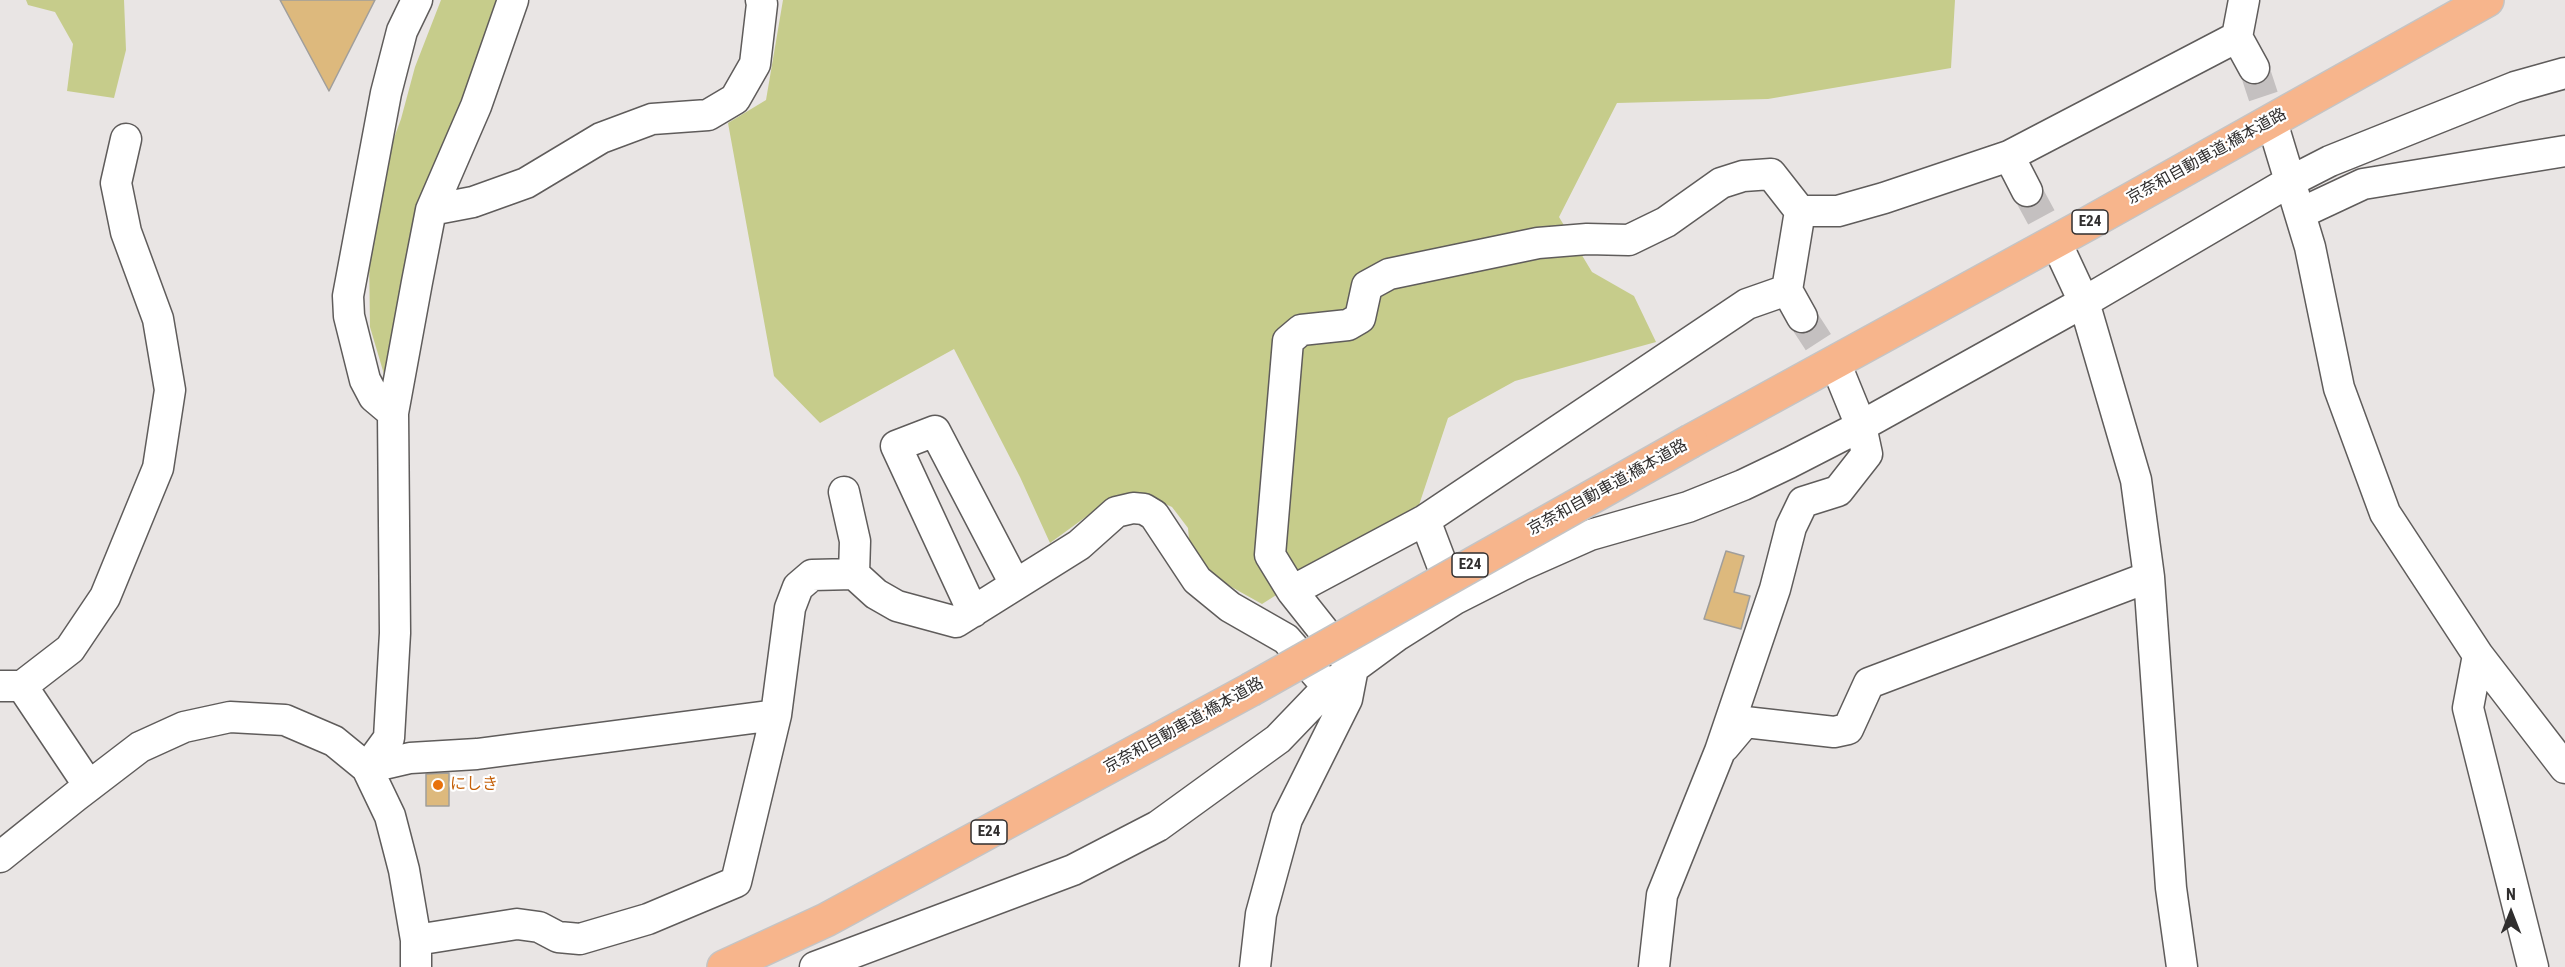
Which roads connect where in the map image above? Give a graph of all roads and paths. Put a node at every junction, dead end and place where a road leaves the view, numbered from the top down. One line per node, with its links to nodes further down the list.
1 (417, 0): 23 (street)
2 (513, 0): 15 (street)
3 (761, 0): 15 (street)
4 (2244, 0): 6 (street)
5 (2487, 0): 44 (highway, 京奈和自動車道;橋本道路 / E24, bridge)
6 (2237, 37): 7 (street); 12 (street)
7 (2254, 68)
8 (2565, 73): 13 (street)
9 (2276, 135): 13 (street)
10 (126, 139): 35 (street)
11 (2565, 151): 17 (street)
12 (2009, 156): 14 (street); 16 (street)
13 (2289, 182): 17 (street); 20 (street)
14 (2027, 190)
15 (431, 210): 23 (street)
16 (1800, 211): 19 (street); 30 (street)
17 (2301, 213): 33 (street)
18 (2062, 257): 20 (street)
19 (1787, 290): 21 (street); 26 (street)
20 (2084, 302): 24 (street); 28 (street)
21 (1802, 317)
22 (1841, 377): 24 (street)
23 (393, 413): 39 (street)
24 (1861, 426): 31 (street); 38 (street)
25 (844, 492): 27 (street)
26 (1425, 520): 30 (street); 31 (street)
27 (854, 574): 32 (street); 37 (street)
28 (2149, 577): 38 (street); 48 (street)
29 (1015, 584): 32 (street); 32 (street); 36 (street)
30 (1292, 591): 34 (street)
31 (1455, 599): 34 (street)
32 (974, 612)
33 (2478, 655): 40 (street); 49 (street)
34 (1353, 668): 36 (street)
35 (11, 686): 41 (street)
36 (1338, 693): 45 (street); 46 (street)
37 (777, 715): 39 (street); 43 (street)
38 (1720, 752): 47 (street)
39 (367, 768): 41 (street); 43 (street)
40 (2565, 768)
41 (89, 786): 42 (street)
42 (0, 857)
43 (416, 953)
44 (724, 967)
45 (815, 967)
46 (1255, 967)
47 (1654, 967)
48 (2182, 967)
49 (2534, 967)

